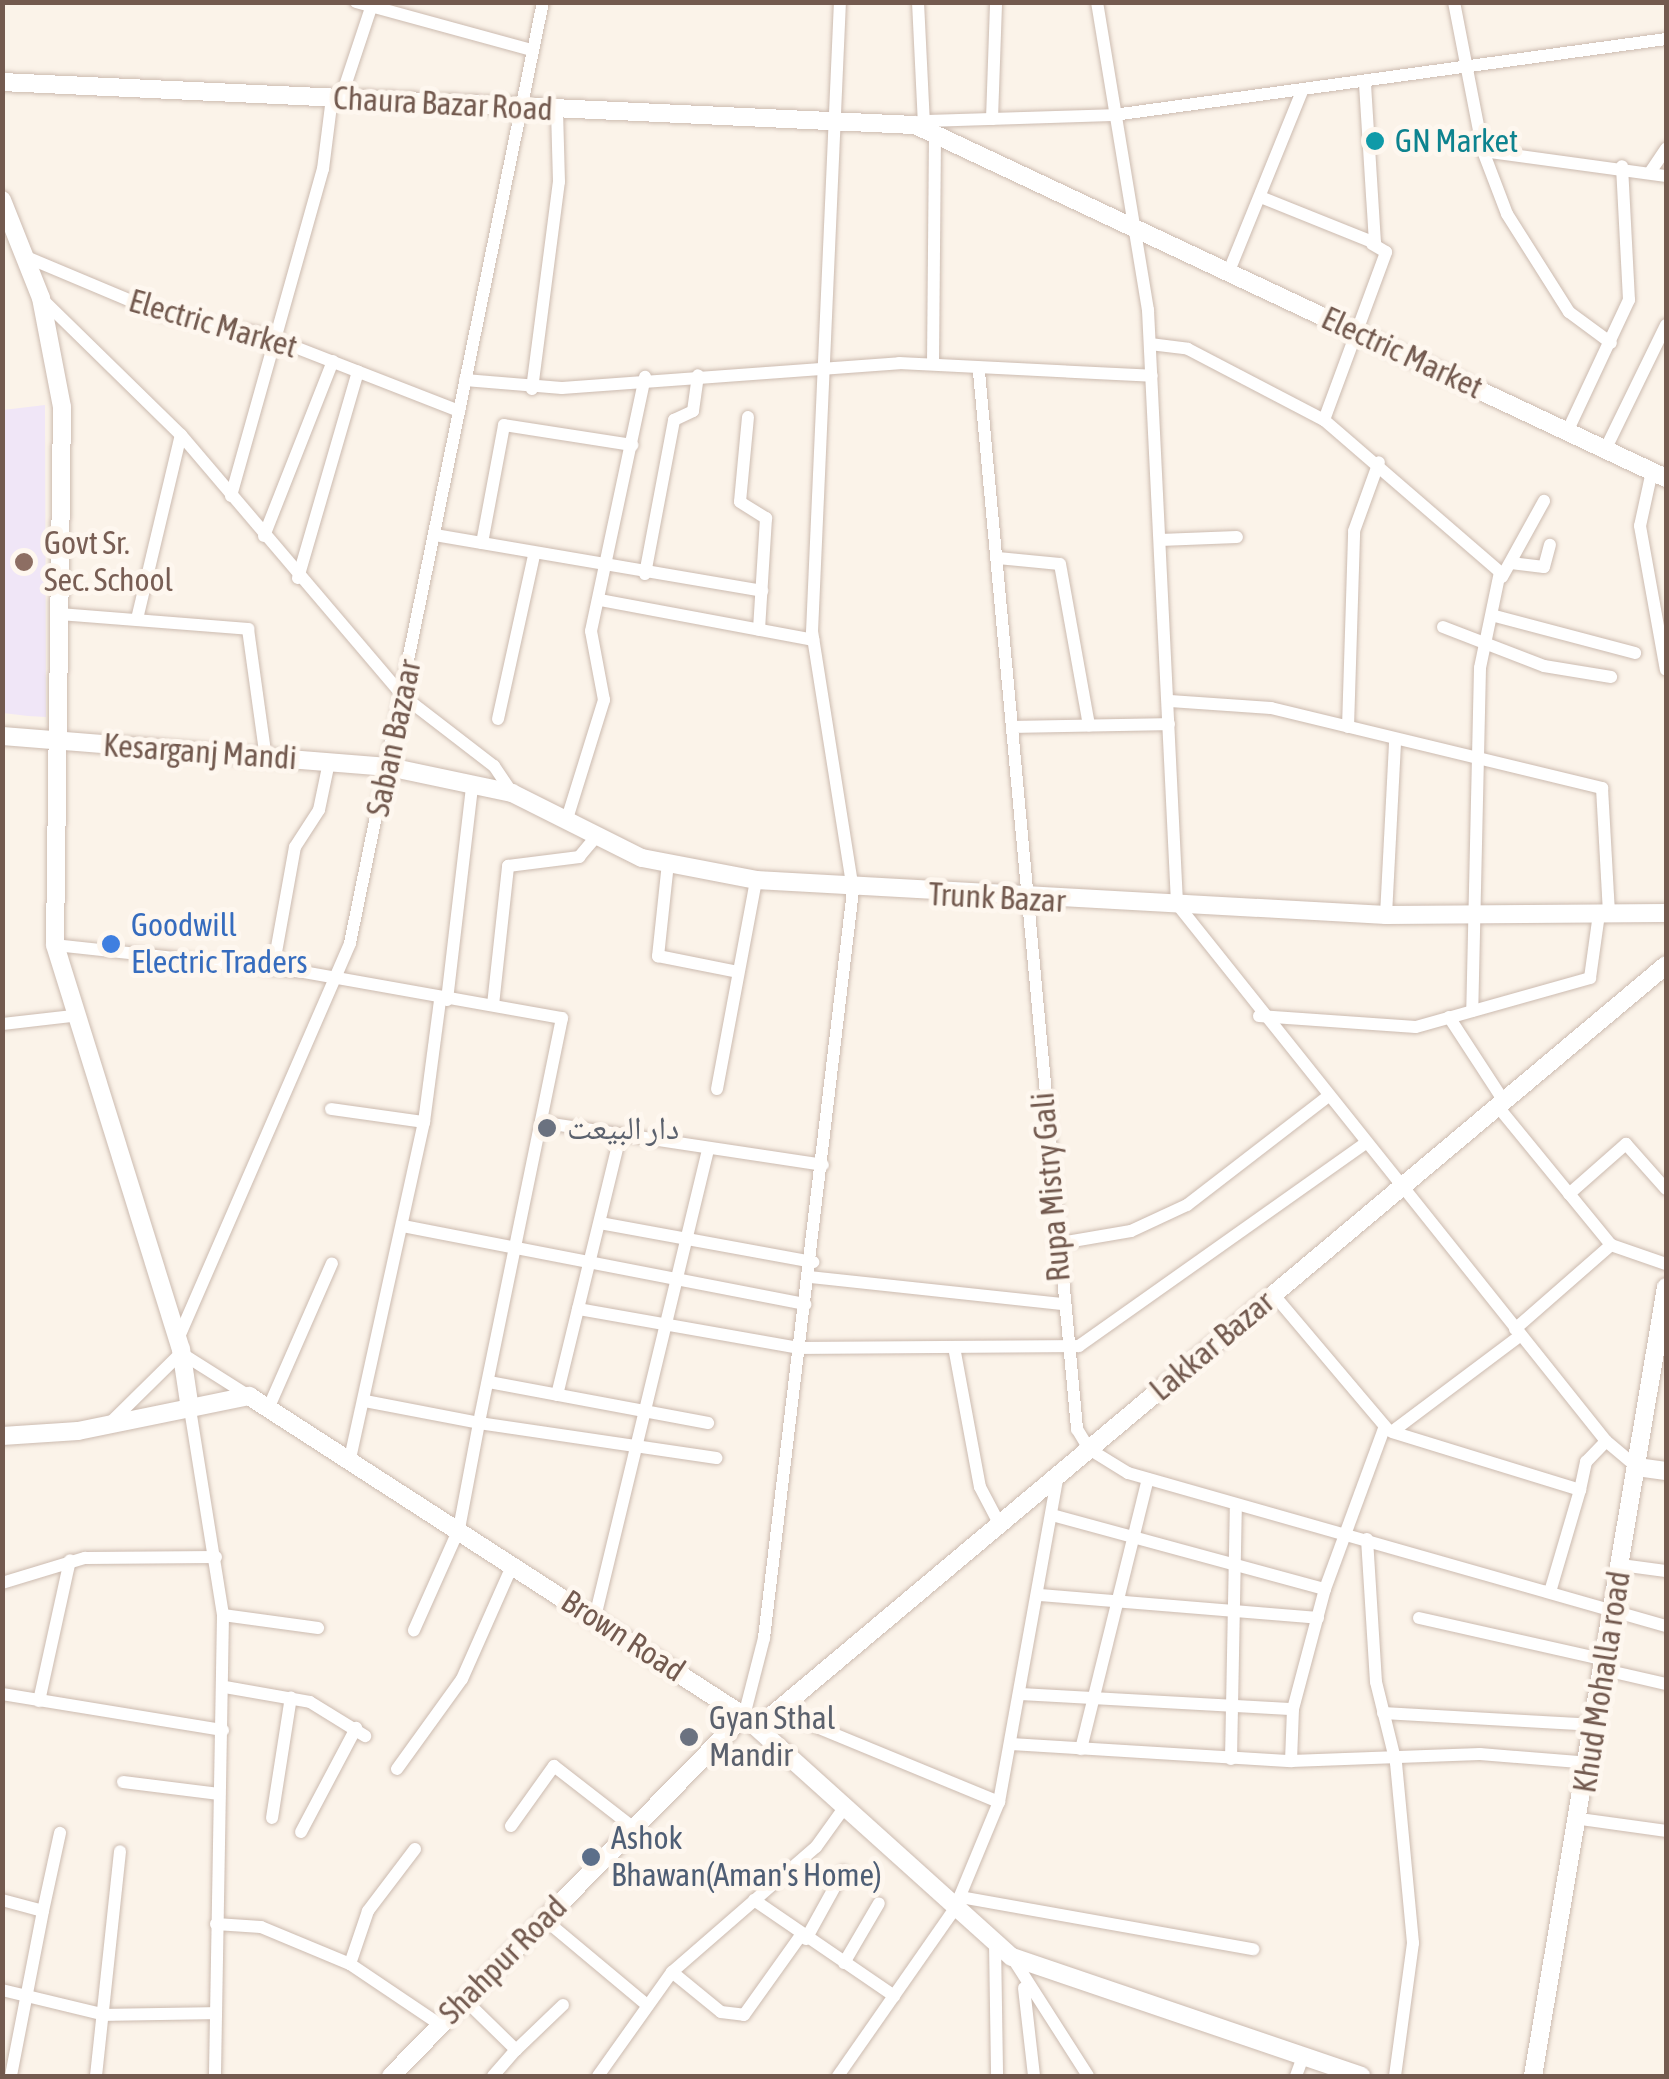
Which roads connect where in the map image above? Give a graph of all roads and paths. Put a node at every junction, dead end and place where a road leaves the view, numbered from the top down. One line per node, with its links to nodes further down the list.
1 (356, 2): 8 (street)
2 (543, 2): 10 (street, Saban Bazaar)
3 (840, 2): 20 (street)
4 (918, 2): 22 (street)
5 (996, 2): 19 (street)
6 (1097, 2): 18 (street)
7 (1454, 2): 11 (street)
8 (372, 5): 10 (street); 15 (street)
9 (1666, 40): 11 (street)
10 (531, 50): 16 (street, Saban Bazaar)
11 (1470, 74): 13 (street); 24 (street)
12 (2, 82): 15 (street, Chaura Bazar Road)
13 (1365, 83): 14 (street); 31 (street)
14 (1302, 91): 18 (street); 28 (street)
15 (337, 98): 16 (street, Chaura Bazar Road); 37 (street)
16 (517, 109): 17 (street, Chaura Bazar Road); 48 (street, Saban Bazaar)
17 (557, 110): 20 (street, Chaura Bazar Road); 49 (street)
18 (1114, 115): 19 (street); 30 (street)
19 (992, 119): 22 (street)
20 (835, 122): 21 (street, Chaura Bazar Road); 42 (street)
21 (884, 122): 22 (street, Electric Market)
22 (928, 127): 30 (street, Electric Market); 41 (street)
23 (1666, 149): 26 (street)
24 (1483, 151): 25 (street); 38 (street)
25 (1622, 166): 26 (street); 38 (street)
26 (1652, 170): 27 (street)
27 (1666, 176)
28 (1263, 198): 31 (street); 33 (street)
29 (2, 200): 32 (street)
30 (1138, 228): 33 (street, Electric Market); 39 (street)
31 (1372, 244): 36 (street)
32 (24, 256): 34 (street); 37 (street, Electric Market)
33 (1229, 271): 36 (street, Electric Market)
34 (41, 298): 54 (street); 76 (street)
35 (1666, 325): 56 (street)
36 (1360, 334): 52 (street); 53 (street, Electric Market)
37 (276, 338): 40 (street, Electric Market); 59 (street)
38 (1611, 342): 53 (street)
39 (1150, 344): 46 (street); 52 (street)
40 (333, 361): 43 (street, Electric Market); 62 (street)
41 (933, 364): 42 (street); 44 (street)
42 (821, 370): 45 (street); 81 (street)
43 (358, 372): 50 (street, Electric Market); 73 (street)
44 (979, 372): 46 (street); 68 (street, Rupa Mistry Gali)
45 (698, 376): 47 (street); 71 (street)
46 (1152, 376): 64 (street)
47 (644, 377): 49 (street); 55 (street)
48 (465, 380): 49 (street); 50 (street, Saban Bazaar)
49 (532, 389)
50 (459, 411): 61 (street, Saban Bazaar)
51 (748, 417): 74 (street)
52 (1324, 420): 57 (street)
53 (1568, 430): 56 (street, Electric Market)
54 (181, 435): 59 (street); 78 (street)
55 (632, 445): 65 (street); 70 (street)
56 (1606, 448): 58 (street, Electric Market)
57 (1379, 462): 72 (street); 91 (street)
58 (1659, 475): 84 (street)
59 (231, 496): 62 (street)
60 (1544, 501): 69 (street)
61 (435, 535): 65 (street); 86 (street, Saban Bazaar)
62 (264, 536): 73 (street)
63 (1236, 537): 64 (street)
64 (1160, 540): 87 (street)
65 (482, 543): 67 (street)
66 (1550, 545): 69 (street)
67 (534, 555): 70 (street); 88 (street)
68 (998, 558): 90 (street); 92 (street, Rupa Mistry Gali)
69 (1511, 563): 72 (street)
70 (607, 568): 71 (street); 75 (street)
71 (645, 574): 74 (street)
72 (1502, 577): 77 (street)
73 (298, 578): 86 (street)
74 (762, 591): 80 (street)
75 (600, 600): 80 (street); 102 (street)
76 (59, 614): 78 (street); 94 (street)
77 (1495, 616): 82 (street); 83 (street)
78 (137, 618): 96 (street)
79 (1443, 627): 82 (street)
80 (759, 630): 81 (street)
81 (813, 640): 106 (street)
82 (1484, 643): 85 (street); 97 (street)
83 (1635, 653)
84 (1666, 670)
85 (1611, 677)
86 (402, 696): 99 (street, Saban Bazaar); 101 (street)
87 (1170, 701): 89 (street); 91 (street)
88 (498, 719)
89 (1170, 724): 90 (street); 108 (street)
90 (1089, 726): 92 (street)
91 (1348, 727): 95 (street)
92 (1016, 728): 107 (street, Rupa Mistry Gali)
93 (2, 736): 94 (street, Kesarganj Mandi)
94 (52, 739): 96 (street, Kesarganj Mandi); 113 (street)
95 (1395, 741): 97 (street); 112 (street)
96 (266, 758): 98 (street, Kesarganj Mandi)
97 (1476, 761): 110 (street); 111 (street)
98 (339, 762): 99 (street, Trunk Bazar); 115 (street)
99 (389, 768): 100 (street, Trunk Bazar); 117 (street, Saban Bazaar)
100 (472, 786): 101 (street, Trunk Bazar); 118 (street)
101 (512, 794): 102 (street, Trunk Bazar)
102 (566, 822): 103 (street, Trunk Bazar)
103 (595, 838): 104 (street, Trunk Bazar); 119 (street)
104 (668, 863): 105 (street, Trunk Bazar); 116 (street)
105 (756, 880): 106 (street, Trunk Bazar); 116 (street)
106 (853, 890): 107 (street, Trunk Bazar); 134 (street)
107 (1030, 901): 108 (street, Trunk Bazar); 141 (street, Rupa Mistry Gali)
108 (1177, 904): 112 (street, Trunk Bazar); 122 (street)
109 (1666, 913): 111 (street, Trunk Bazar)
110 (1474, 914): 111 (street, Trunk Bazar); 112 (street, Trunk Bazar); 120 (street)
111 (1604, 914): 120 (street)
112 (1386, 915)
113 (55, 946): 115 (street); 121 (street)
114 (1666, 965): 127 (street, Lakkar Bazar)
115 (274, 969): 117 (street)
116 (733, 971): 125 (street)
117 (337, 978): 118 (street); 157 (street, Saban Bazaar)
118 (444, 1000): 119 (street); 129 (street)
119 (493, 1005): 130 (street)
120 (1472, 1011): 123 (street)
121 (72, 1016): 124 (street); 157 (street)
122 (1259, 1016): 123 (street); 126 (street)
123 (1449, 1017): 127 (street)
124 (2, 1024)
125 (717, 1089)
126 (1326, 1098): 132 (street); 141 (street)
127 (1502, 1105): 135 (street, Lakkar Bazar); 137 (street)
128 (331, 1110): 129 (street)
129 (424, 1122): 139 (street)
130 (546, 1123): 131 (street); 143 (street)
131 (620, 1137): 133 (street); 138 (street)
132 (1364, 1144): 135 (street); 160 (street)
133 (708, 1151): 134 (street); 140 (street)
134 (823, 1164): 144 (street)
135 (1402, 1188): 151 (street, Lakkar Bazar); 156 (street)
136 (1666, 1189): 137 (street)
137 (1569, 1194): 142 (street)
138 (600, 1224): 140 (street); 146 (street)
139 (402, 1226): 143 (street); 164 (street)
140 (686, 1239): 144 (street); 149 (street)
141 (1055, 1244): 153 (street, Rupa Mistry Gali)
142 (1612, 1245): 147 (street); 156 (street)
143 (518, 1252): 146 (street); 161 (street)
144 (813, 1262): 148 (street)
145 (332, 1263): 166 (street)
146 (590, 1264): 149 (street); 154 (street)
147 (1666, 1264)
148 (810, 1276): 152 (street); 153 (street)
149 (677, 1282): 152 (street); 155 (street)
150 (1666, 1287): 178 (street, Khud Mohalla road)
151 (1274, 1295): 171 (street); 174 (street, Lakkar Bazar)
152 (806, 1304): 159 (street)
153 (1061, 1304): 160 (street, Rupa Mistry Gali)
154 (578, 1309): 155 (street); 162 (street)
155 (667, 1327): 159 (street); 167 (street)
156 (1518, 1332): 171 (street); 173 (street)
157 (180, 1346): 163 (street); 165 (street); 168 (street)
158 (954, 1347): 159 (street); 160 (street); 185 (street)
159 (800, 1348): 222 (street)
160 (1064, 1349): 174 (street, Rupa Mistry Gali)
161 (489, 1382): 162 (street); 169 (street)
162 (557, 1395): 167 (street)
163 (249, 1396): 165 (street); 166 (street, Brown Road)
164 (365, 1402): 169 (street); 177 (street)
165 (190, 1409): 168 (street); 190 (street)
166 (268, 1409): 177 (street, Brown Road)
167 (646, 1412): 170 (street); 175 (street)
168 (110, 1422): 172 (street)
169 (480, 1423): 175 (street); 186 (street)
170 (708, 1424)
171 (1388, 1430): 182 (street); 187 (street)
172 (2, 1436)
173 (1606, 1442): 178 (street); 182 (street)
174 (1090, 1449): 180 (street); 181 (street, Lakkar Bazar)
175 (637, 1450): 176 (street); 204 (street)
176 (716, 1458)
177 (349, 1463): 186 (street, Brown Road)
178 (1637, 1467): 179 (street); 192 (street, Khud Mohalla road)
179 (1666, 1471)
180 (1148, 1479): 183 (street); 188 (street)
181 (1057, 1481): 184 (street); 185 (street, Lakkar Bazar)
182 (1580, 1490): 198 (street)
183 (1236, 1509): 187 (street); 194 (street)
184 (1052, 1515): 188 (street); 199 (street)
185 (1001, 1527): 220 (street, Lakkar Bazar)
186 (458, 1529): 193 (street, Brown Road); 209 (street)
187 (1343, 1533): 189 (street); 197 (street)
188 (1134, 1537): 194 (street); 200 (street)
189 (1367, 1539): 198 (street); 221 (street)
190 (216, 1557): 191 (street); 203 (street)
191 (70, 1560): 196 (street); 217 (street)
192 (1621, 1565): 195 (street); 201 (street, Khud Mohalla road)
193 (512, 1566): 204 (street, Brown Road); 231 (street)
194 (1236, 1567): 197 (street); 202 (street)
195 (1666, 1572)
196 (2, 1583)
197 (1326, 1589): 205 (street)
198 (1550, 1592): 201 (street)
199 (1040, 1596): 200 (street); 214 (street)
200 (1118, 1601): 202 (street); 216 (street)
201 (1614, 1610): 207 (street); 210 (street, Khud Mohalla road)
202 (1236, 1612): 205 (street); 218 (street)
203 (223, 1615): 208 (street); 212 (street)
204 (595, 1617): 222 (street, Brown Road)
205 (1318, 1618): 219 (street)
206 (1420, 1618): 210 (street)
207 (1666, 1626)
208 (318, 1628)
209 (414, 1630)
210 (1605, 1665): 211 (street); 223 (street, Khud Mohalla road)
211 (1666, 1684)
212 (225, 1687): 215 (street); 224 (street)
213 (2, 1694): 217 (street)
214 (1022, 1694): 216 (street); 225 (street)
215 (291, 1697): 236 (street); 241 (street)
216 (1094, 1698): 218 (street); 226 (street)
217 (39, 1701): 224 (street)
218 (1232, 1705): 219 (street); 227 (street)
219 (1294, 1708): 228 (street)
220 (778, 1710): 222 (street, Lakkar Bazar); 234 (street)
221 (1384, 1712): 223 (street); 229 (street)
222 (751, 1722): 235 (street, Brown Road); 239 (street, Shahpur Road)
223 (1596, 1725): 230 (street, Khud Mohalla road)
224 (224, 1730): 233 (street)
225 (1012, 1744): 226 (street); 234 (street)
226 (1081, 1749): 227 (street)
227 (1232, 1759): 228 (street)
228 (1291, 1761): 229 (street)
229 (1396, 1763): 230 (street); 286 (street)
230 (1591, 1763): 237 (street, Khud Mohalla road)
231 (396, 1769)
232 (122, 1782): 233 (street)
233 (220, 1794): 252 (street)
234 (999, 1802): 248 (street)
235 (844, 1808): 247 (street); 248 (street, Brown Road)
236 (272, 1818)
237 (1580, 1819): 240 (street); 287 (street, Khud Mohalla road)
238 (511, 1826): 239 (street)
239 (634, 1828): 251 (street, Shahpur Road)
240 (1666, 1831)
241 (301, 1832)
242 (60, 1833): 250 (street)
243 (415, 1849): 257 (street)
244 (120, 1851): 268 (street)
245 (843, 1872): 253 (street)
246 (2, 1900): 250 (street)
247 (754, 1900): 253 (street); 259 (street)
248 (958, 1902): 254 (street, Brown Road); 255 (street); 263 (street)
249 (879, 1903): 258 (street)
250 (42, 1911): 262 (street)
251 (544, 1919): 264 (street, Shahpur Road); 266 (street)
252 (216, 1924): 257 (street); 267 (street)
253 (803, 1937): 258 (street); 259 (street)
254 (996, 1943): 256 (street, Brown Road); 280 (street)
255 (1252, 1949)
256 (1012, 1957): 260 (street); 272 (street, Brown Road)
257 (350, 1964): 269 (street)
258 (844, 1964): 263 (street)
259 (672, 1972): 266 (street)
260 (1022, 1980): 271 (street); 281 (street)
261 (2, 1990): 262 (street)
262 (24, 1995): 268 (street); 273 (street)
263 (894, 1996): 279 (street)
264 (464, 1999): 269 (street, Shahpur Road); 270 (street)
265 (563, 2005): 270 (street)
266 (647, 2006): 278 (street)
267 (216, 2013): 268 (street); 275 (street)
268 (105, 2015): 274 (street)
269 (439, 2024): 276 (street, Shahpur Road)
270 (516, 2050): 277 (street)
271 (1074, 2057): 282 (street); 283 (street)
272 (1303, 2057): 284 (street); 285 (street, Brown Road)
273 (11, 2076)
274 (96, 2076)
275 (215, 2076)
276 (390, 2076)
277 (493, 2076)
278 (598, 2076)
279 (838, 2076)
280 (997, 2076)
281 (1034, 2076)
282 (1072, 2076)
283 (1088, 2076)
284 (1296, 2076)
285 (1361, 2076)
286 (1395, 2076)
287 (1533, 2076)

